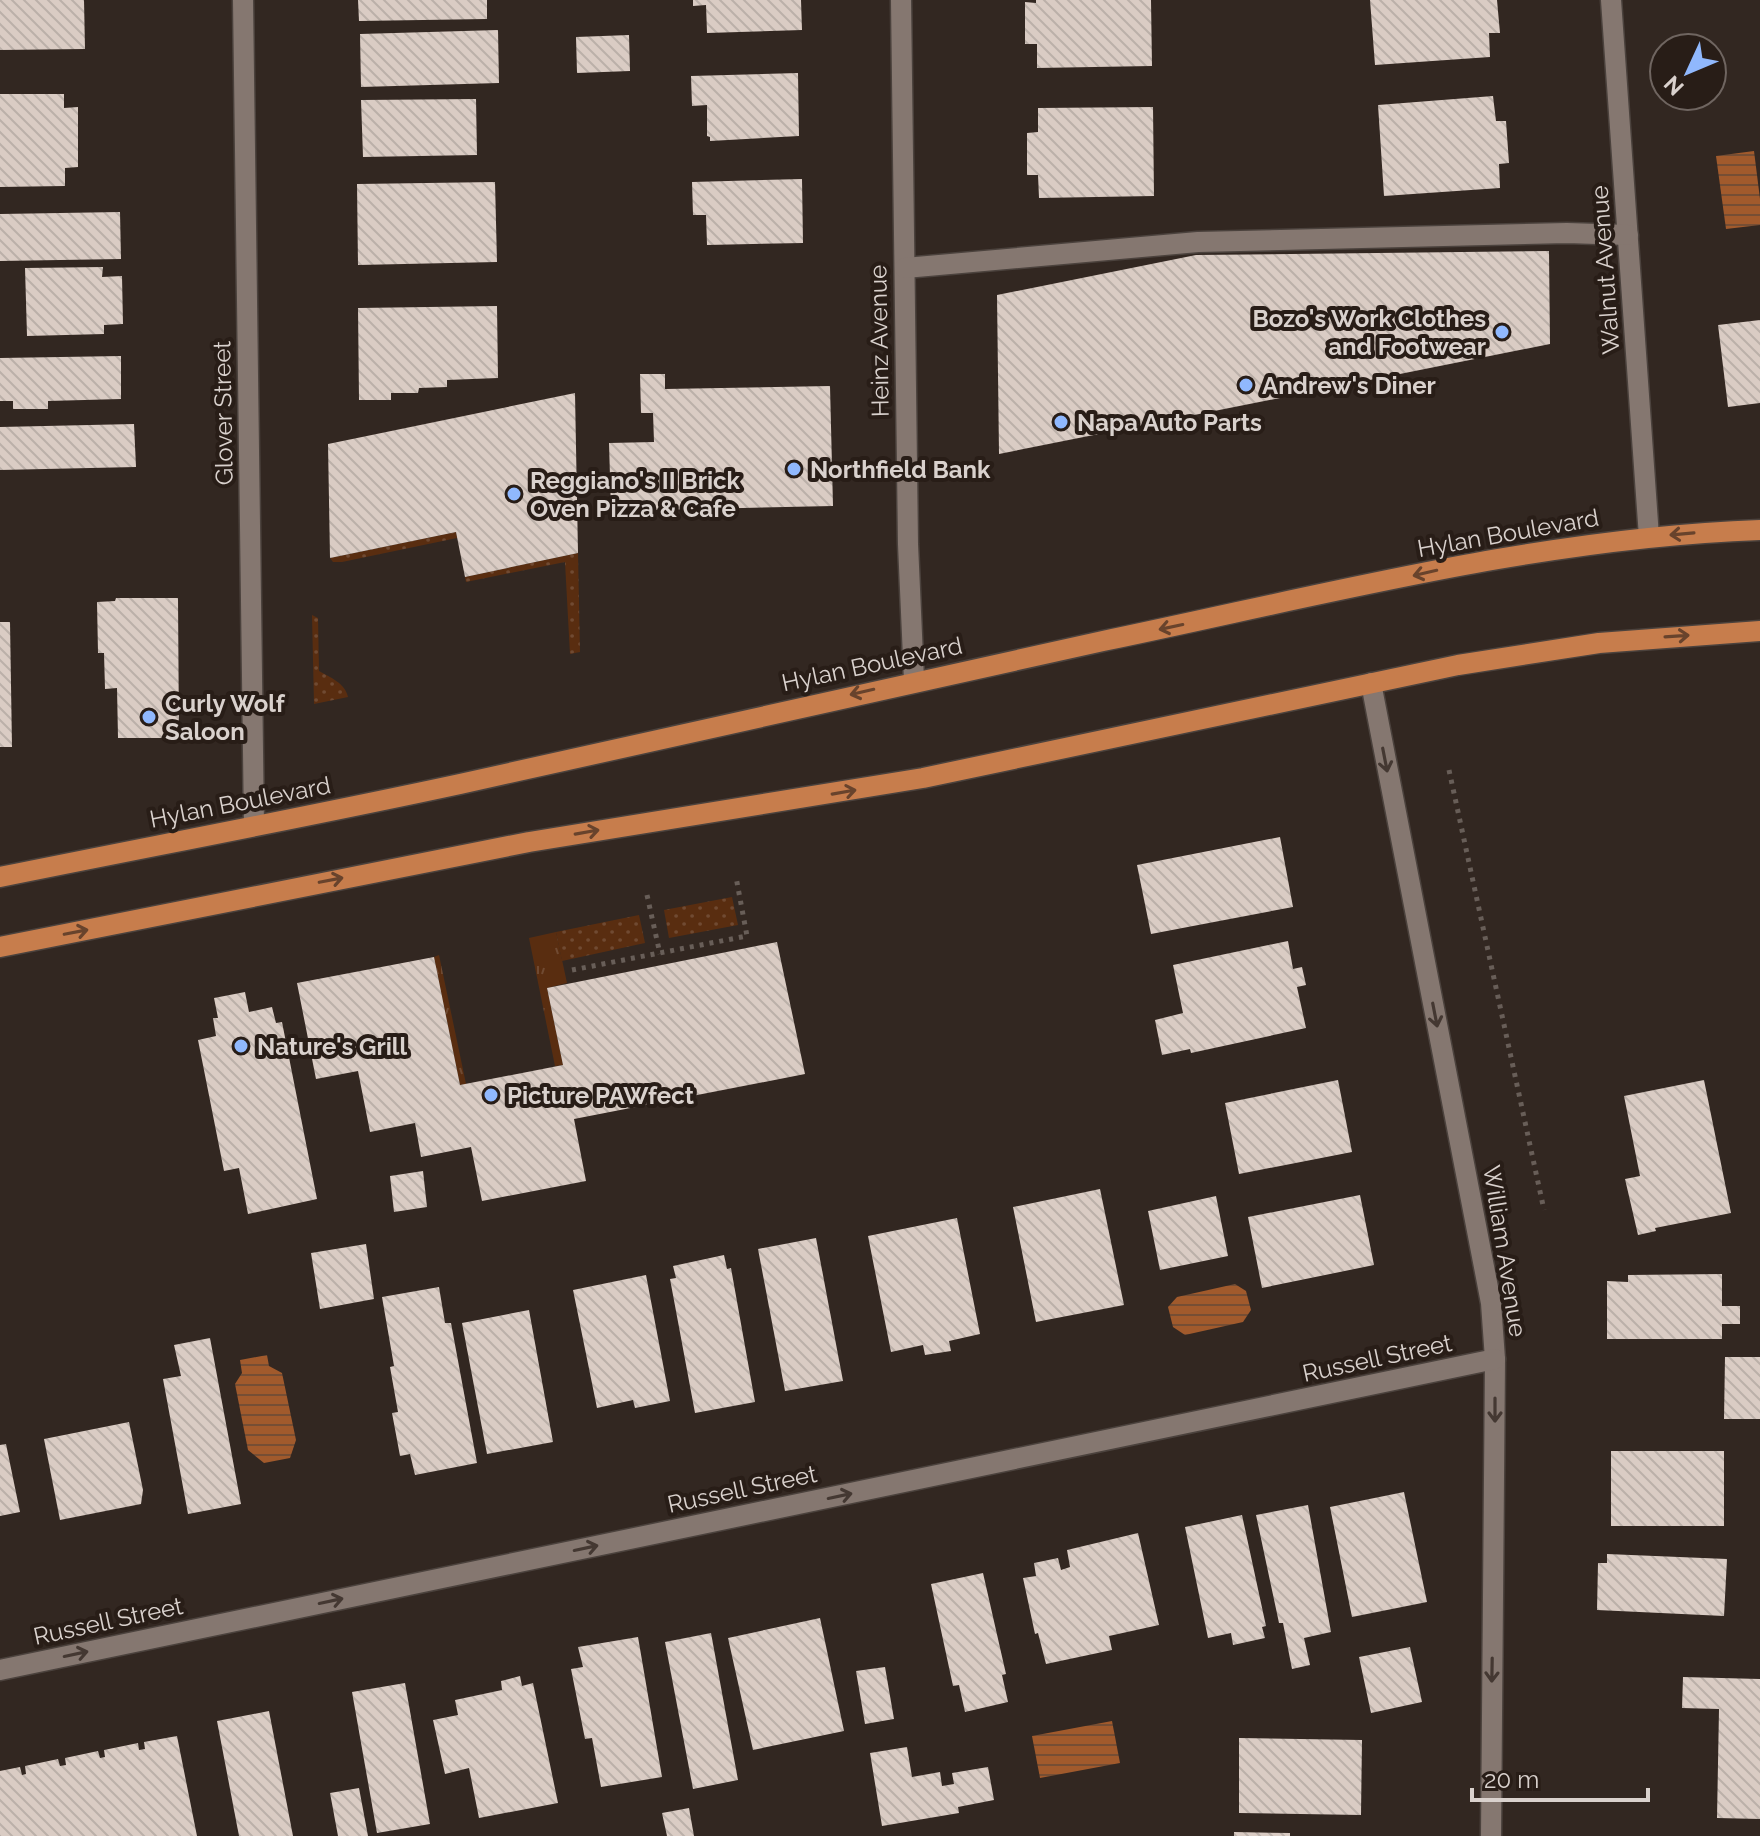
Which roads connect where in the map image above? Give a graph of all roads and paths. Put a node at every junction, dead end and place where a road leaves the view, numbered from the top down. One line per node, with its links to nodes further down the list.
1 (243, 0): 12 (street, Glover Street)
2 (901, 0): 5 (street, Heinz Avenue)
3 (1611, 0): 4 (street, Walnut Avenue)
4 (1628, 235): 5 (street); 7 (street, Walnut Avenue)
5 (905, 268): 9 (street, Heinz Avenue)
6 (1760, 530): 7 (main road, Hylan Boulevard, one-way to 7)
7 (1649, 537): 9 (main road, Hylan Boulevard, one-way to 9)
8 (1760, 631): 10 (main road, one-way to 8)
9 (914, 680): 12 (main road, Hylan Boulevard, one-way to 12)
10 (1371, 683): 16 (main road, one-way to 10); 20 (street, William Avenue, one-way to 20)
11 (1449, 770): 19 (path)
12 (254, 826): 13 (main road, Hylan Boulevard)
13 (0, 877)
14 (736, 877): 17 (path)
15 (647, 895): 17 (path)
16 (0, 947)
17 (660, 954): 18 (path)
18 (572, 970)
19 (1544, 1210)
20 (1495, 1359): 21 (street, Russell Street, one-way to 20); 22 (street, William Avenue, one-way to 22)
21 (0, 1670)
22 (1491, 1836)

